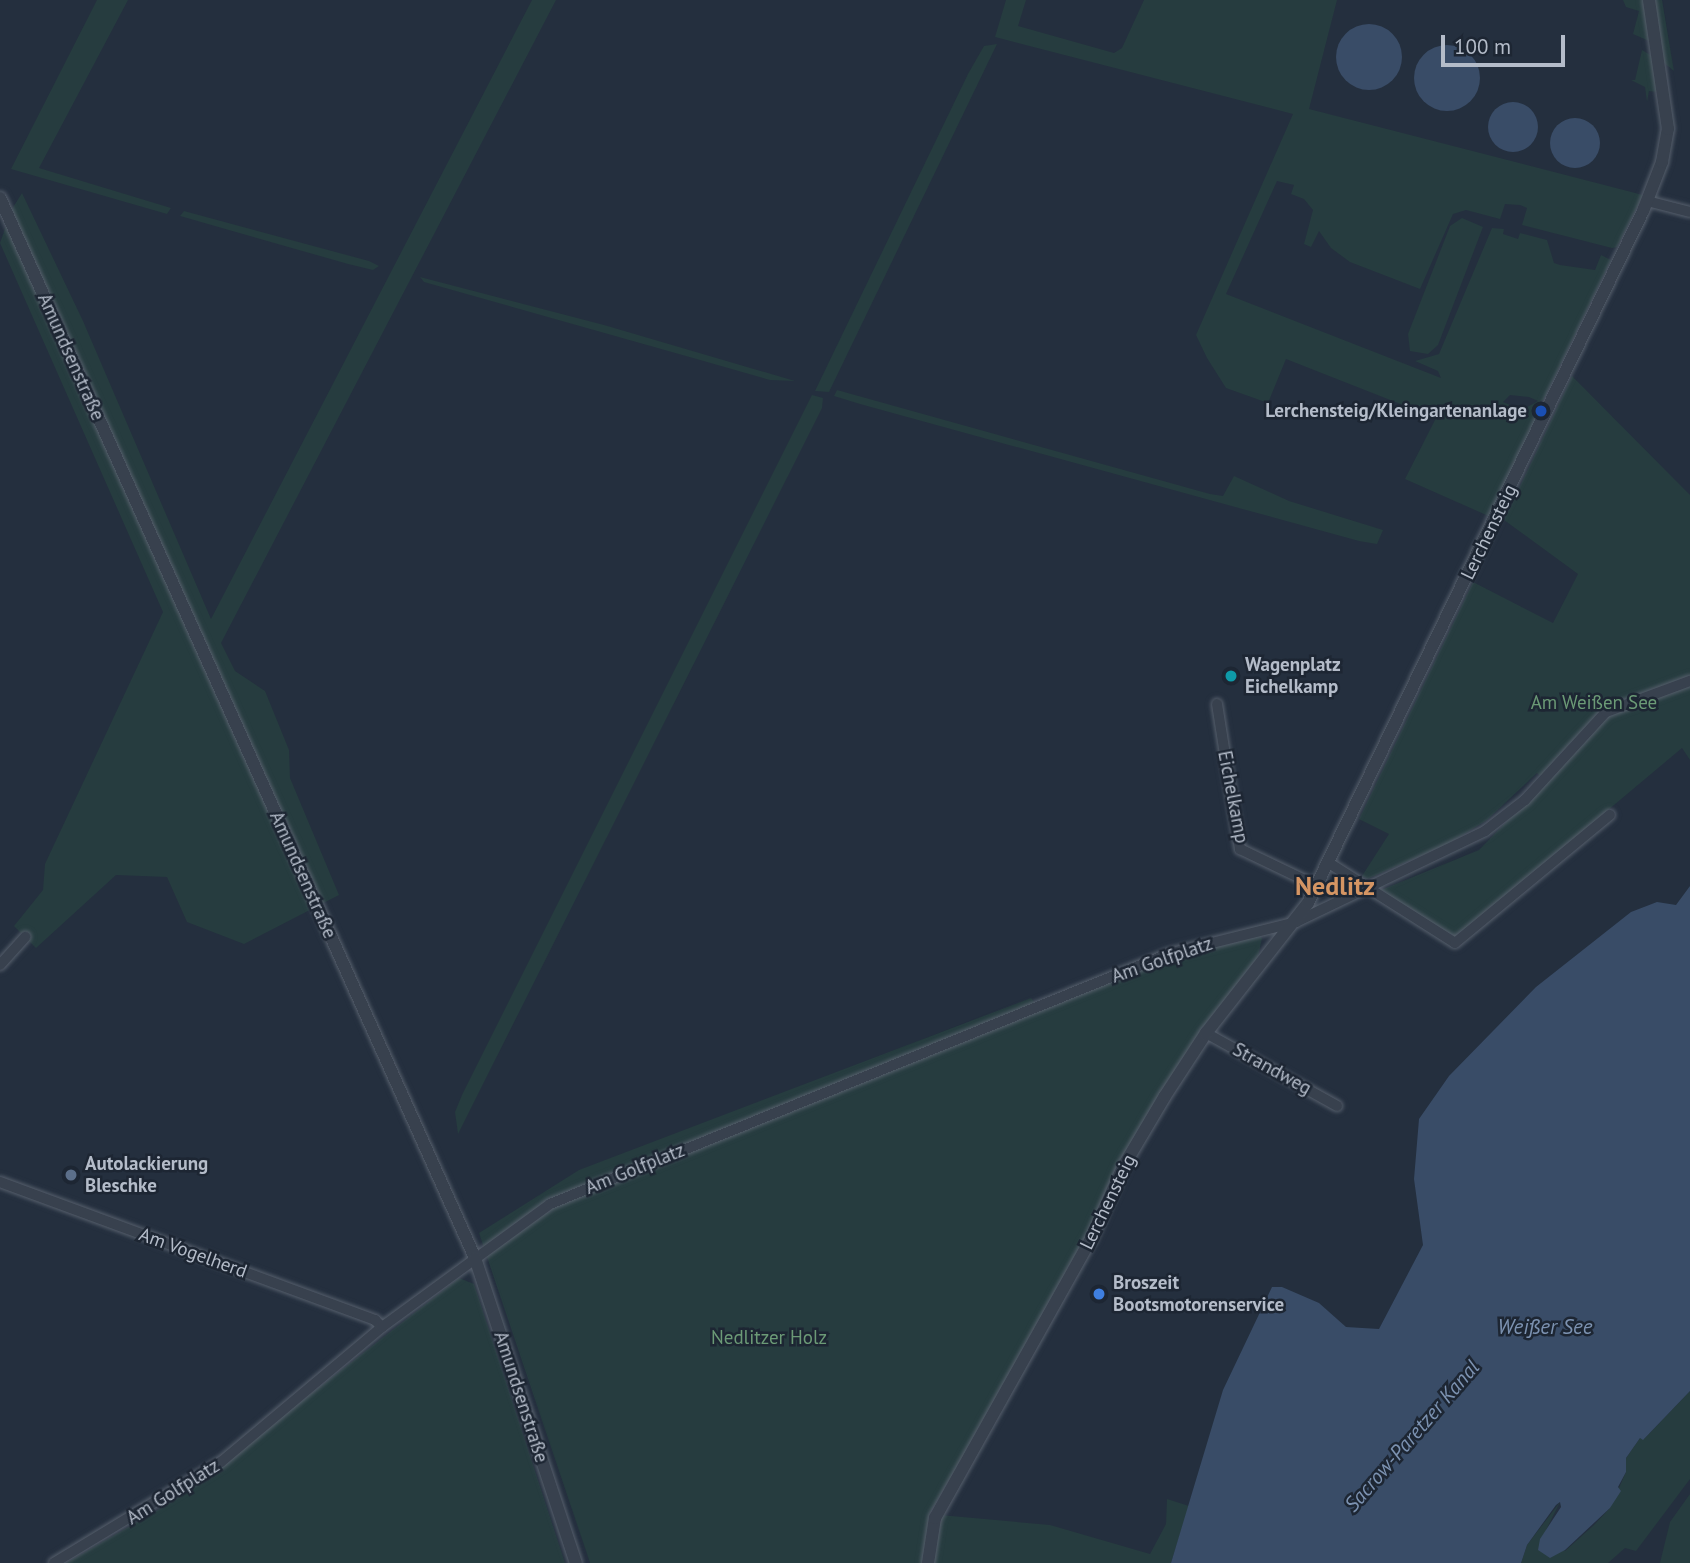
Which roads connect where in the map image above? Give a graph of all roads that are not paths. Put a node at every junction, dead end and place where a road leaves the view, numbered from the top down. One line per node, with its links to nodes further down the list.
1 (1650, 0): 3 (street, Lerchensteig)
2 (0, 198): 17 (street, Amundsenstraße)
3 (1647, 201): 4 (street); 8 (street, Lerchensteig)
4 (1690, 212)
5 (1690, 681): 10 (street, Am Golfplatz)
6 (1217, 704): 9 (street, Eichelkamp)
7 (1610, 814): 10 (street)
8 (1329, 863): 9 (street, Lerchensteig); 10 (street)
9 (1317, 886): 11 (street, Lerchensteig)
10 (1371, 887): 11 (street, Am Golfplatz)
11 (1296, 922): 14 (street, Lerchensteig); 17 (street, Am Golfplatz)
12 (25, 937): 13 (street)
13 (0, 965)
14 (1206, 1033): 15 (street, Strandweg); 21 (street, Lerchensteig)
15 (1337, 1106)
16 (0, 1182): 18 (street, Am Vogelherd)
17 (475, 1258): 18 (street, Am Golfplatz); 20 (street, Amundsenstraße)
18 (382, 1327): 19 (street, Am Golfplatz)
19 (54, 1563)
20 (576, 1563)
21 (928, 1563)

